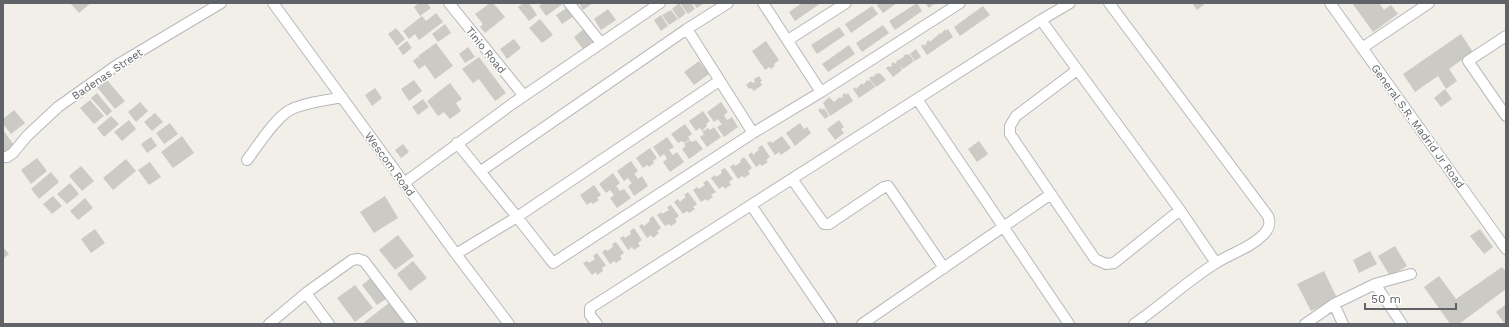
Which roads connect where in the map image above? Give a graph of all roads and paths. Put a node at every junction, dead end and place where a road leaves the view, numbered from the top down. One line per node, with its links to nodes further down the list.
1 (221, 3): 29 (street, Badenas Street)
2 (273, 3): 24 (street, Wescom Road)
3 (449, 3): 23 (street, Tinio Road)
4 (569, 3): 18 (street)
5 (728, 3): 15 (street)
6 (763, 3): 17 (street)
7 (846, 3): 17 (street)
8 (960, 3): 22 (street)
9 (1070, 3): 14 (street)
10 (1109, 3): 41 (street)
11 (1330, 3): 19 (street, General S.R. Madrid Jr Road)
12 (1429, 3): 19 (street)
13 (654, 5): 18 (street)
14 (1041, 20): 20 (street); 25 (street)
15 (687, 29): 21 (street); 31 (street)
16 (1506, 36): 26 (street)
17 (788, 40): 22 (street)
18 (601, 43): 23 (street)
19 (1362, 48): 39 (street, General S.R. Madrid Jr Road)
20 (1077, 70): 34 (street); 36 (street)
21 (719, 81): 27 (street); 37 (street)
22 (821, 92): 27 (street)
23 (524, 96): 28 (street)
24 (342, 97): 30 (street); 33 (street, Wescom Road)
25 (917, 99): 32 (street); 38 (street)
26 (1506, 116)
27 (754, 133): 37 (street)
28 (457, 143): 31 (street); 33 (street)
29 (3, 157)
30 (247, 160)
31 (481, 171): 37 (street)
32 (792, 179): 35 (street); 42 (street)
33 (404, 183): 40 (street, Wescom Road)
34 (1051, 194): 36 (street); 38 (street)
35 (751, 205): 51 (street); 52 (street)
36 (1180, 210): 41 (street)
37 (518, 216): 40 (street)
38 (1003, 228): 42 (street); 54 (street)
39 (1506, 249)
40 (456, 254): 50 (street, Wescom Road)
41 (1216, 263): 55 (street)
42 (944, 268): 53 (street)
43 (1411, 274): 44 (street)
44 (1375, 284): 46 (street); 58 (street)
45 (306, 293): 47 (street); 48 (street); 49 (street)
46 (1334, 304): 56 (street); 57 (street)
47 (269, 324)
48 (329, 324)
49 (412, 324)
50 (509, 324)
51 (597, 324)
52 (832, 324)
53 (862, 324)
54 (1069, 324)
55 (1134, 324)
56 (1305, 324)
57 (1343, 324)
58 (1402, 324)

